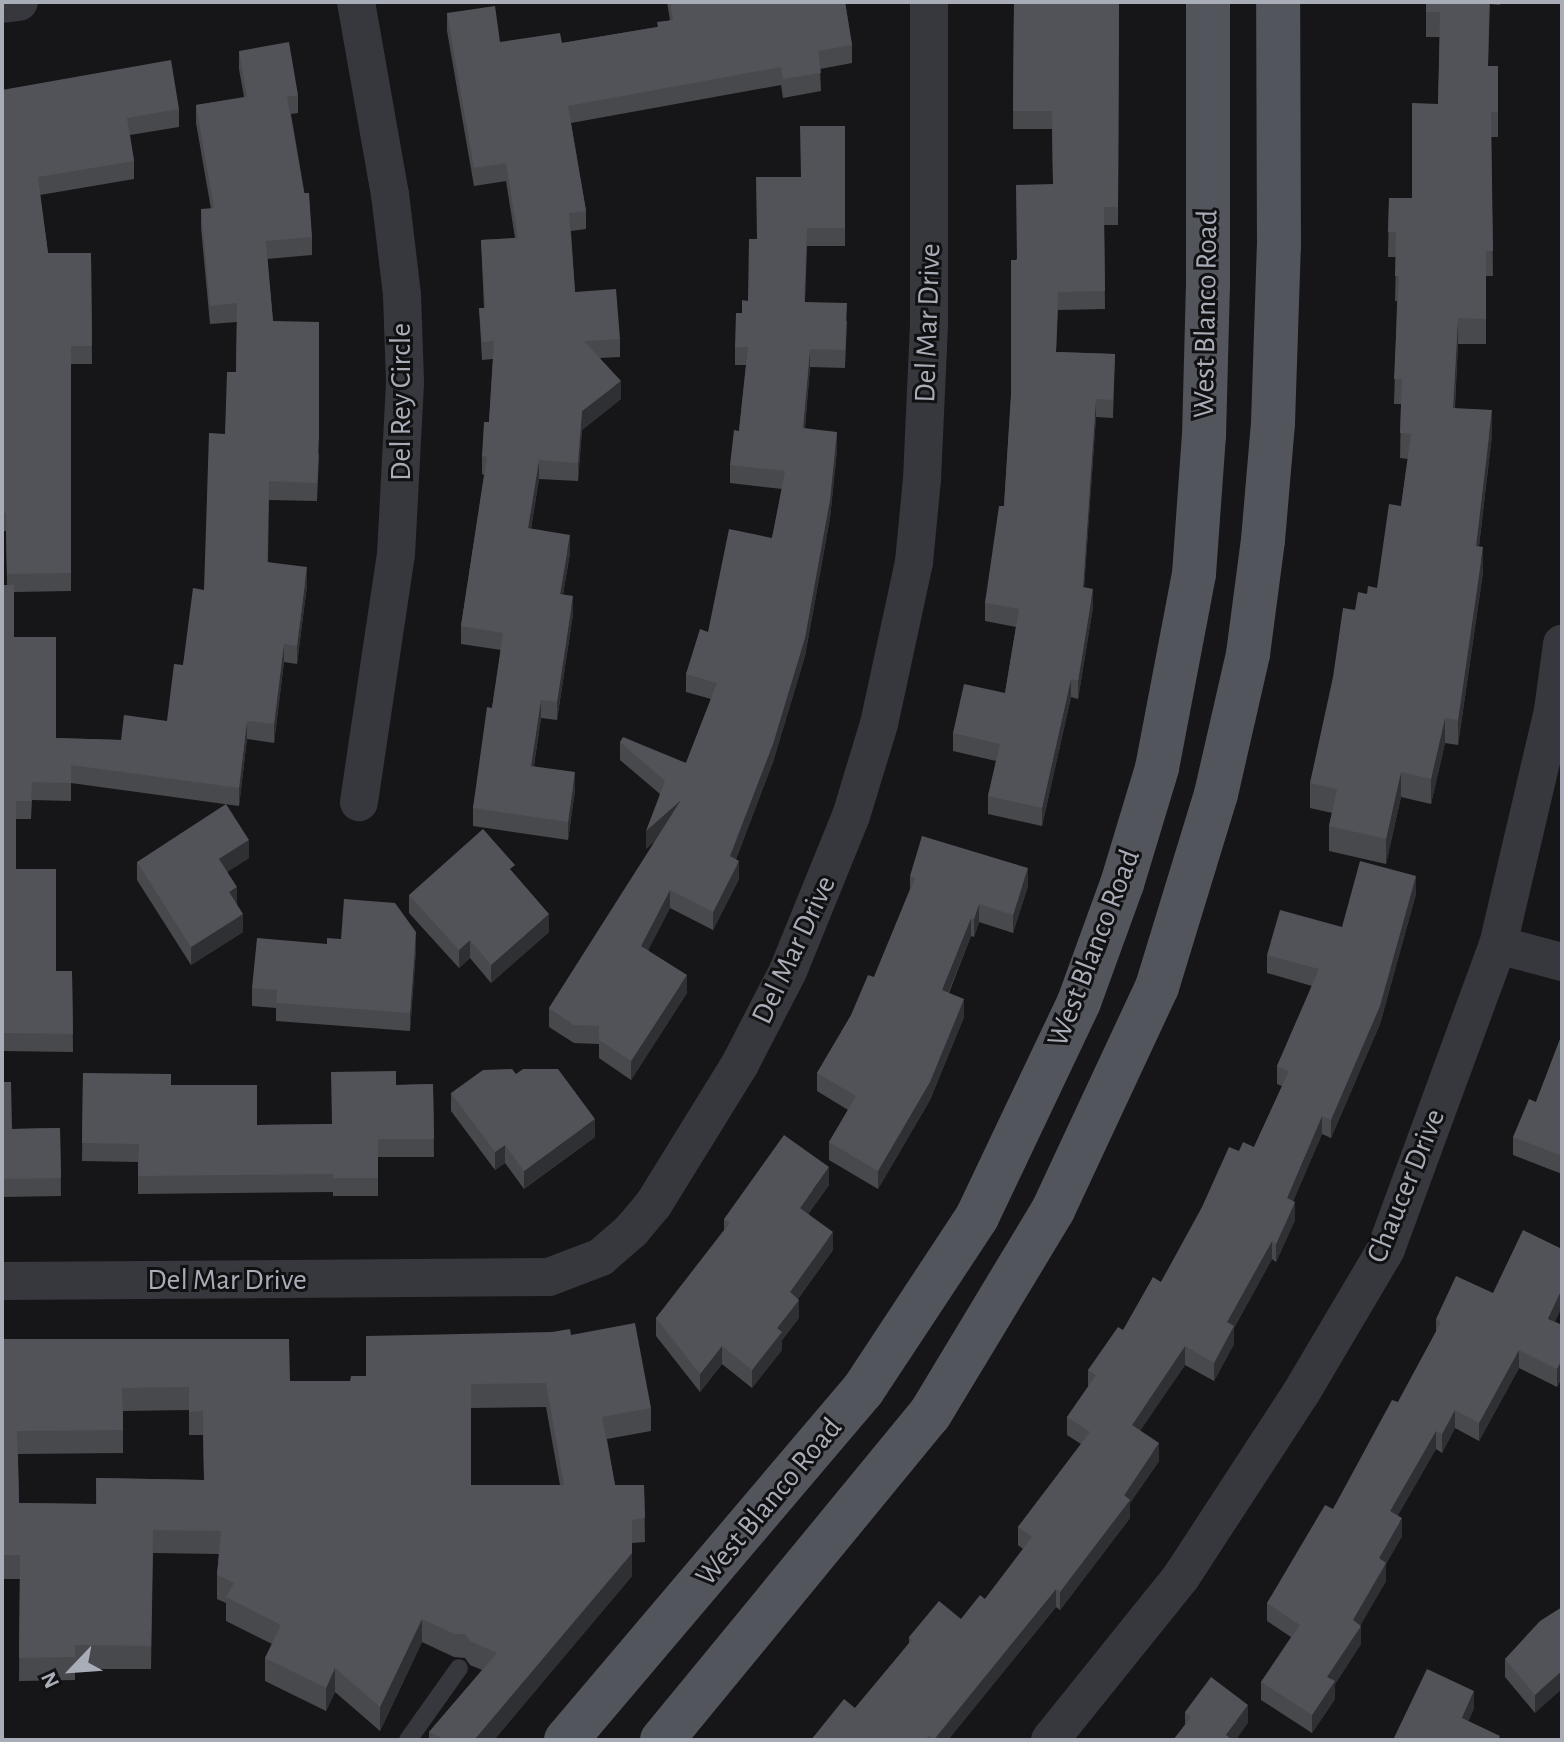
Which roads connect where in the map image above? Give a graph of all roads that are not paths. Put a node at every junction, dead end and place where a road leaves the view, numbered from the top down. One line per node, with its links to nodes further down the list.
1 (19, 2): 6 (street)
2 (356, 2): 8 (street, Del Rey Circle)
3 (929, 2): 11 (street, Del Mar Drive)
4 (1208, 2): 14 (main road, West Blanco Road)
5 (1278, 2): 15 (main road)
6 (2, 4)
7 (1562, 644): 9 (street, Chaucer Drive)
8 (359, 802)
9 (1498, 945): 10 (street); 16 (street, Chaucer Drive)
10 (1562, 962)
11 (2, 1281)
12 (459, 1668): 13 (lane)
13 (408, 1740)
14 (566, 1740)
15 (662, 1740)
16 (1050, 1740)

